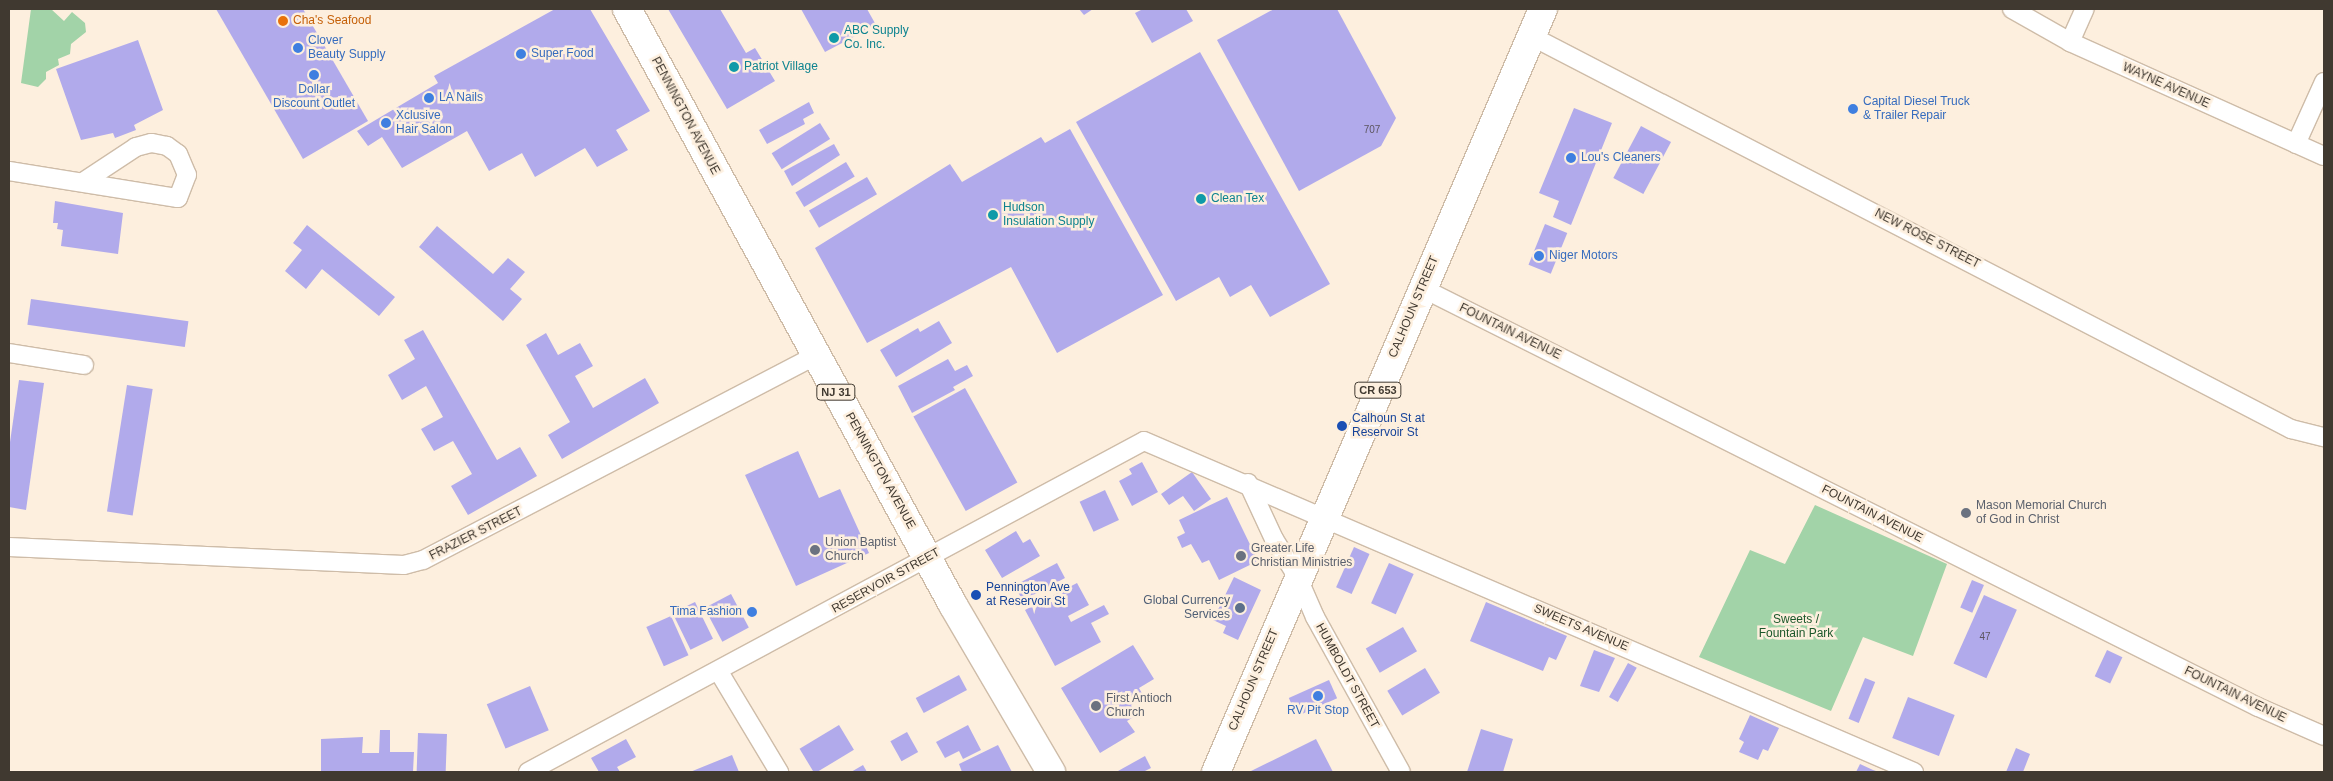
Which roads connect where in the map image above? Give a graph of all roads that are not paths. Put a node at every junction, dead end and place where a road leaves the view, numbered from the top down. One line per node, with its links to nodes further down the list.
1 (627, 9): 14 (main road, PENNINGTON AVENUE / NJ 31)
2 (1543, 9): 5 (main road, CALHOUN STREET / CR 653)
3 (2012, 9): 6 (street, WAYNE AVENUE)
4 (2085, 9): 6 (street)
5 (1531, 36): 12 (main road, CALHOUN STREET / CR 653); 16 (street, NEW ROSE STREET)
6 (2070, 42): 8 (street, WAYNE AVENUE)
7 (2324, 82): 8 (street)
8 (2296, 144): 9 (street, WAYNE AVENUE)
9 (2324, 156)
10 (9, 171): 11 (street)
11 (83, 182): 11 (street)
12 (1422, 288): 18 (main road, CALHOUN STREET / CR 653); 23 (street, FOUNTAIN AVENUE)
13 (9, 353): 15 (street)
14 (816, 355): 19 (street, FRAZIER STREET); 20 (main road, PENNINGTON AVENUE / NJ 31)
15 (84, 365)
16 (2324, 437)
17 (1248, 483): 18 (street, SWEETS AVENUE); 20 (street, RESERVOIR STREET); 21 (street, HUMBOLDT STREET)
18 (1324, 516): 21 (main road, CALHOUN STREET / CR 653); 29 (street, SWEETS AVENUE)
19 (9, 547)
20 (928, 559): 22 (street, RESERVOIR STREET); 26 (main road, PENNINGTON AVENUE / NJ 31)
21 (1298, 578): 27 (main road, CALHOUN STREET / CR 653); 28 (street, HUMBOLDT STREET)
22 (719, 672): 24 (street, RESERVOIR STREET); 25 (street)
23 (2324, 736)
24 (528, 772)
25 (779, 772)
26 (1050, 772)
27 (1216, 772)
28 (1400, 772)
29 (1914, 772)

